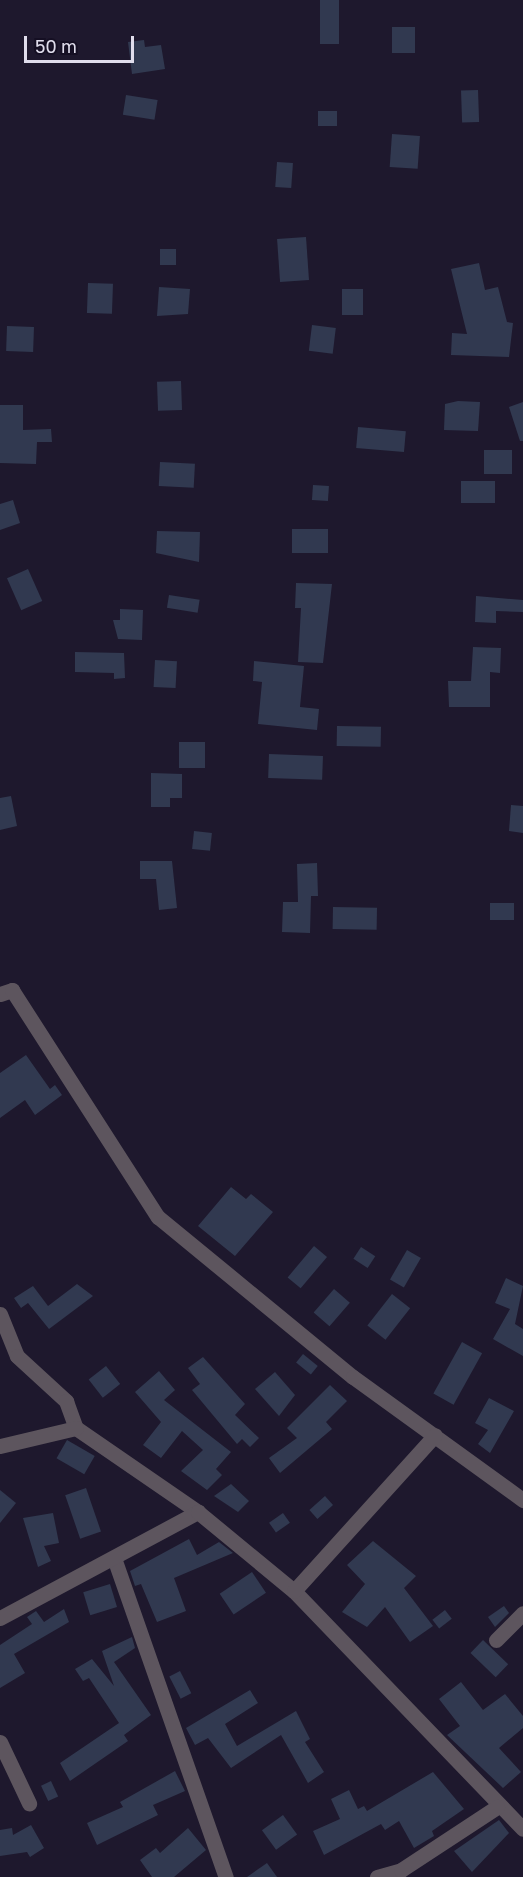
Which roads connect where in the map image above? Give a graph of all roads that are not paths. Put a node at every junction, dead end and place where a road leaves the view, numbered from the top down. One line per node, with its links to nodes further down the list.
1 (0, 994): 4 (street)
2 (0, 1314): 3 (street)
3 (76, 1428): 5 (street); 7 (street)
4 (435, 1435): 6 (street); 9 (street)
5 (0, 1446)
6 (523, 1500)
7 (198, 1512): 8 (street); 9 (street)
8 (114, 1558): 11 (street); 17 (street)
9 (294, 1592): 15 (street)
10 (523, 1613): 12 (street)
11 (0, 1618)
12 (496, 1640)
13 (0, 1742): 14 (street)
14 (29, 1803)
15 (497, 1807): 16 (street); 18 (street)
16 (523, 1829)
17 (226, 1877)
18 (377, 1877)

